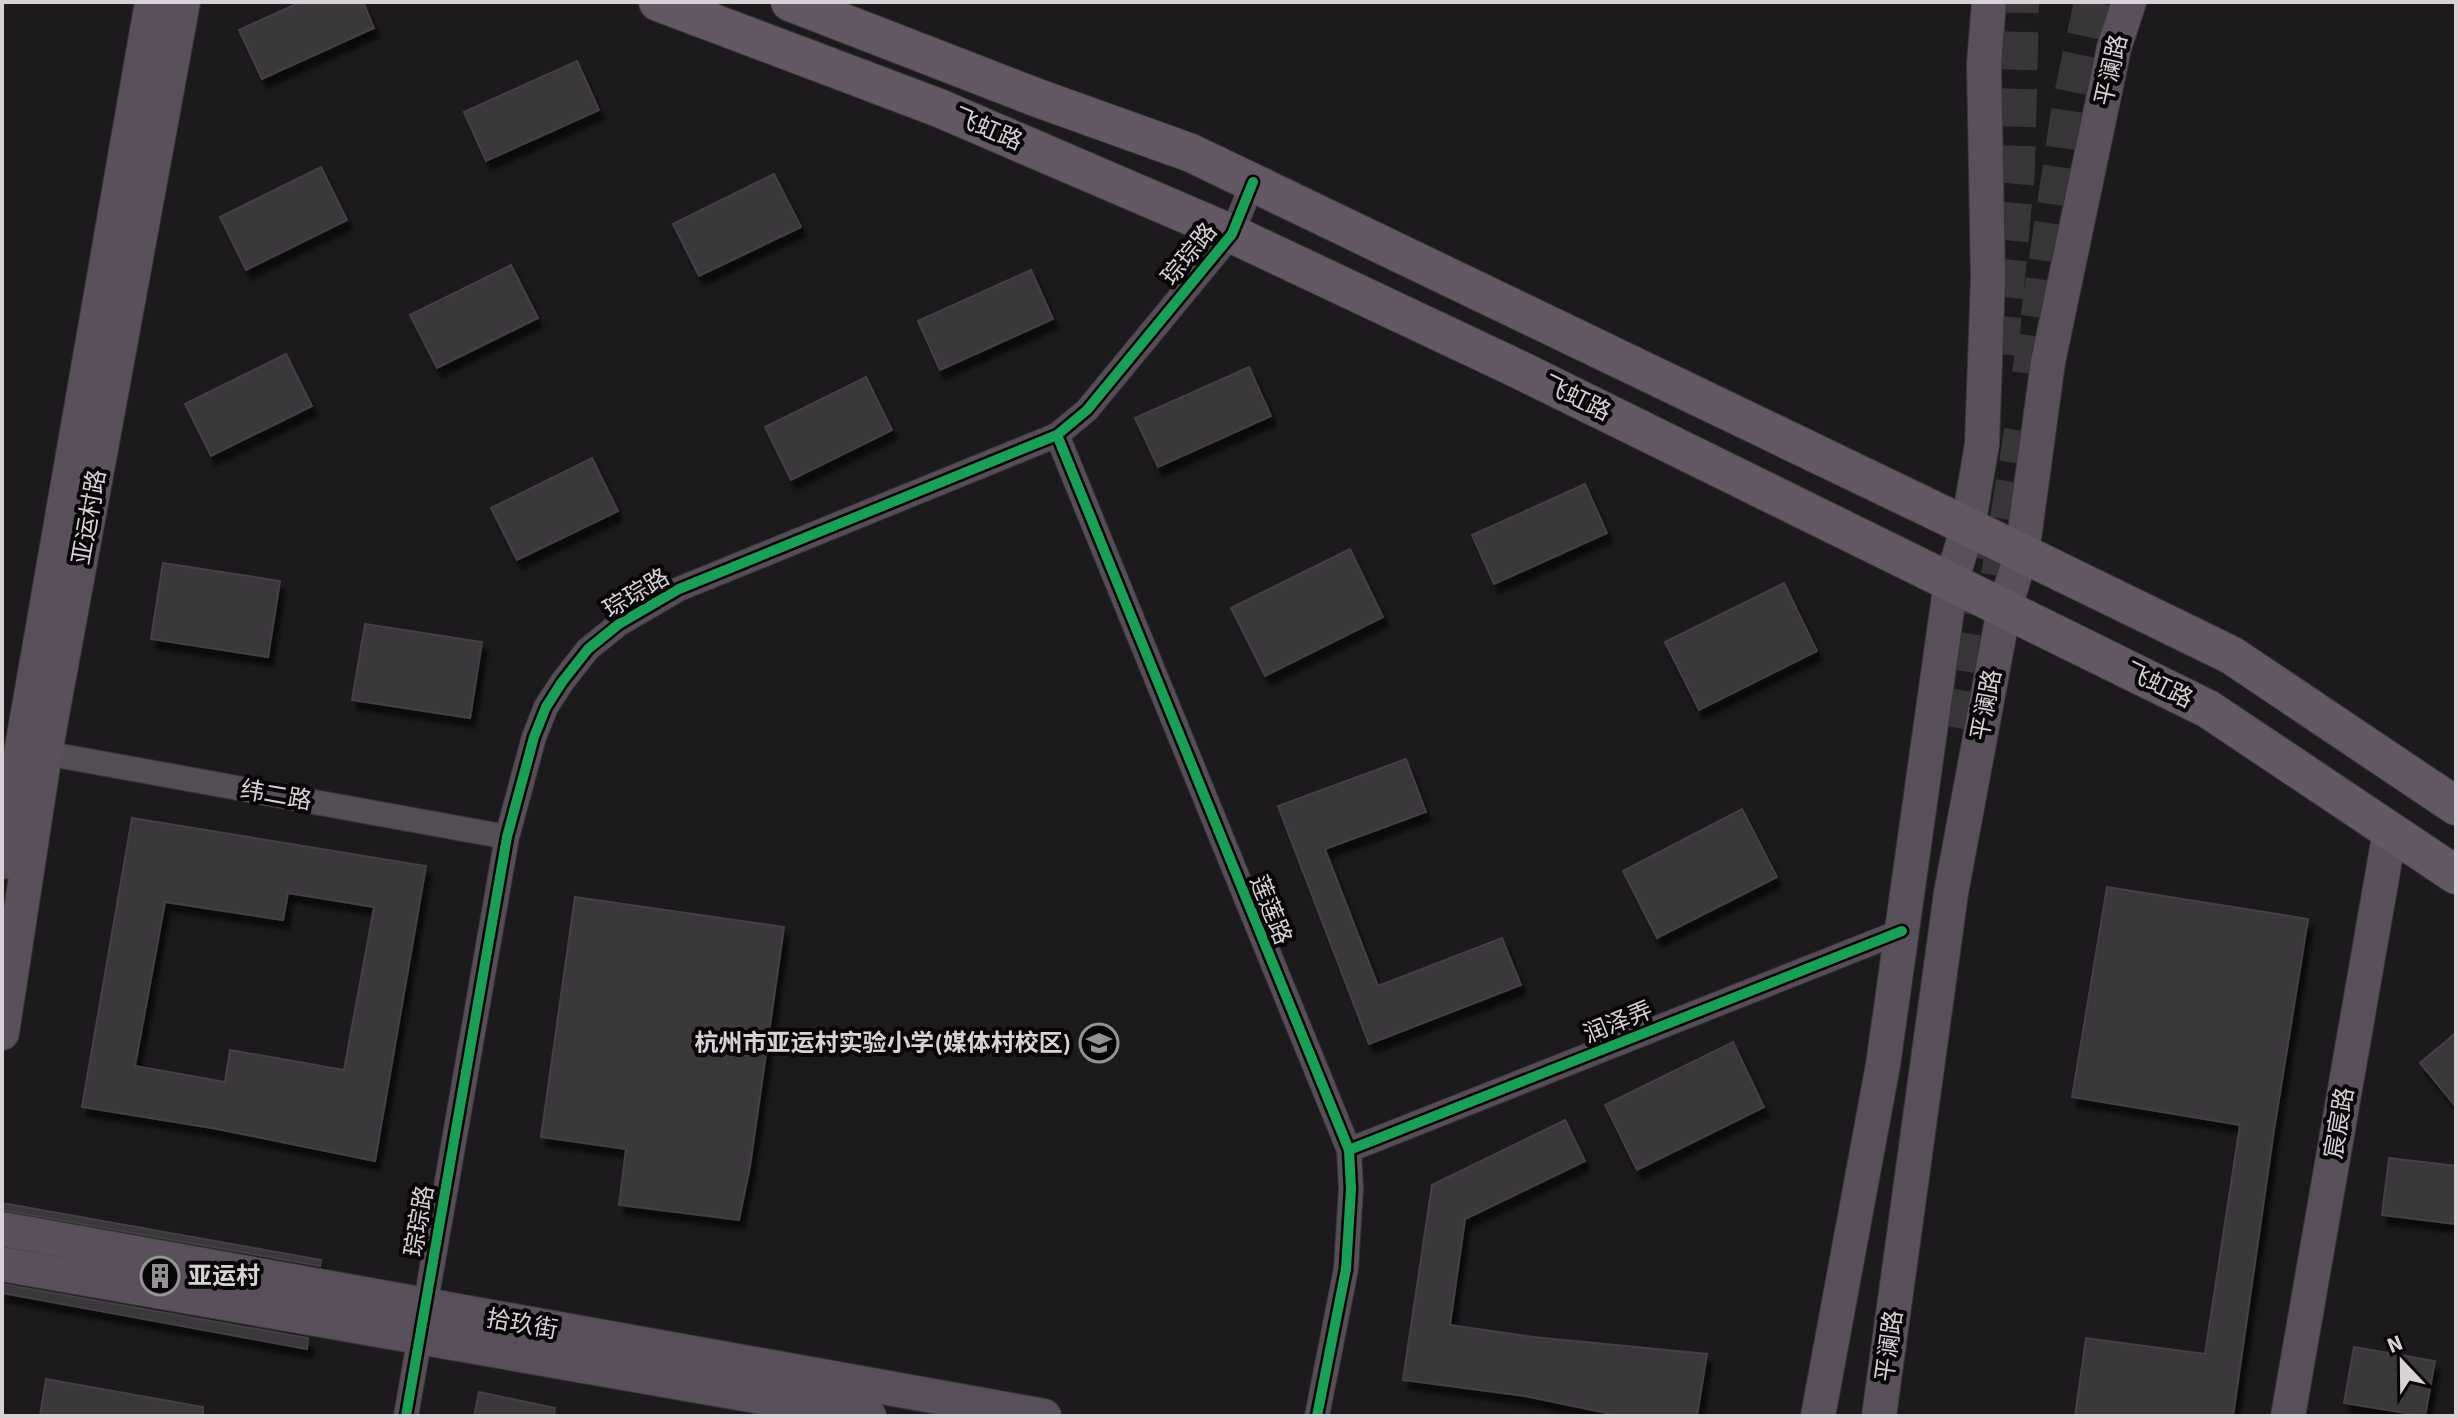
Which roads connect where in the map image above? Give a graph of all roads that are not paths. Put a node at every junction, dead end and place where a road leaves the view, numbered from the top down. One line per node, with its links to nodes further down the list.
1 (152, 2): 18 (main road, 亚运村路)
2 (183, 2): 14 (main road, 亚运村路)
3 (658, 2): 8 (main road, 飞虹路)
4 (790, 2): 7 (main road, 飞虹路)
5 (1989, 2): 10 (main road, 平澜路)
6 (2129, 2): 11 (main road, 平澜路)
7 (1253, 182): 8 (street, 琮琮路); 10 (main road, 飞虹路)
8 (1232, 234): 9 (street, 琮琮路); 12 (main road, 飞虹路)
9 (1057, 435): 17 (street, 琮琮路); 22 (street, 莲莲路)
10 (1968, 527): 11 (main road, 飞虹路); 12 (main road, 平澜路)
11 (2022, 553): 13 (main road, 平澜路); 15 (main road, 飞虹路)
12 (1951, 582): 13 (main road, 飞虹路); 20 (main road, 平澜路)
13 (2004, 609): 16 (main road, 飞虹路); 31 (main road, 平澜路)
14 (45, 753): 17 (street, 纬二路); 21 (main road, 亚运村路)
15 (2456, 806)
16 (2390, 831): 19 (main road, 飞虹路); 32 (main road, 宸宸路)
17 (507, 837): 25 (street, 琮琮路)
18 (2, 862)
19 (2456, 875)
20 (1902, 931): 22 (street, 润泽弄); 30 (main road, 平澜路)
21 (2, 1033)
22 (1349, 1150): 29 (street, 莲莲路)
23 (2, 1229): 25 (main road, 拾玖街)
24 (2, 1264): 25 (main road, 拾玖街)
25 (422, 1322): 26 (street, 琮琮路); 27 (main road, 拾玖街); 28 (main road, 拾玖街)
26 (406, 1416)
27 (869, 1416)
28 (1044, 1416)
29 (1317, 1416)
30 (1818, 1416)
31 (1879, 1416)
32 (2288, 1416)

